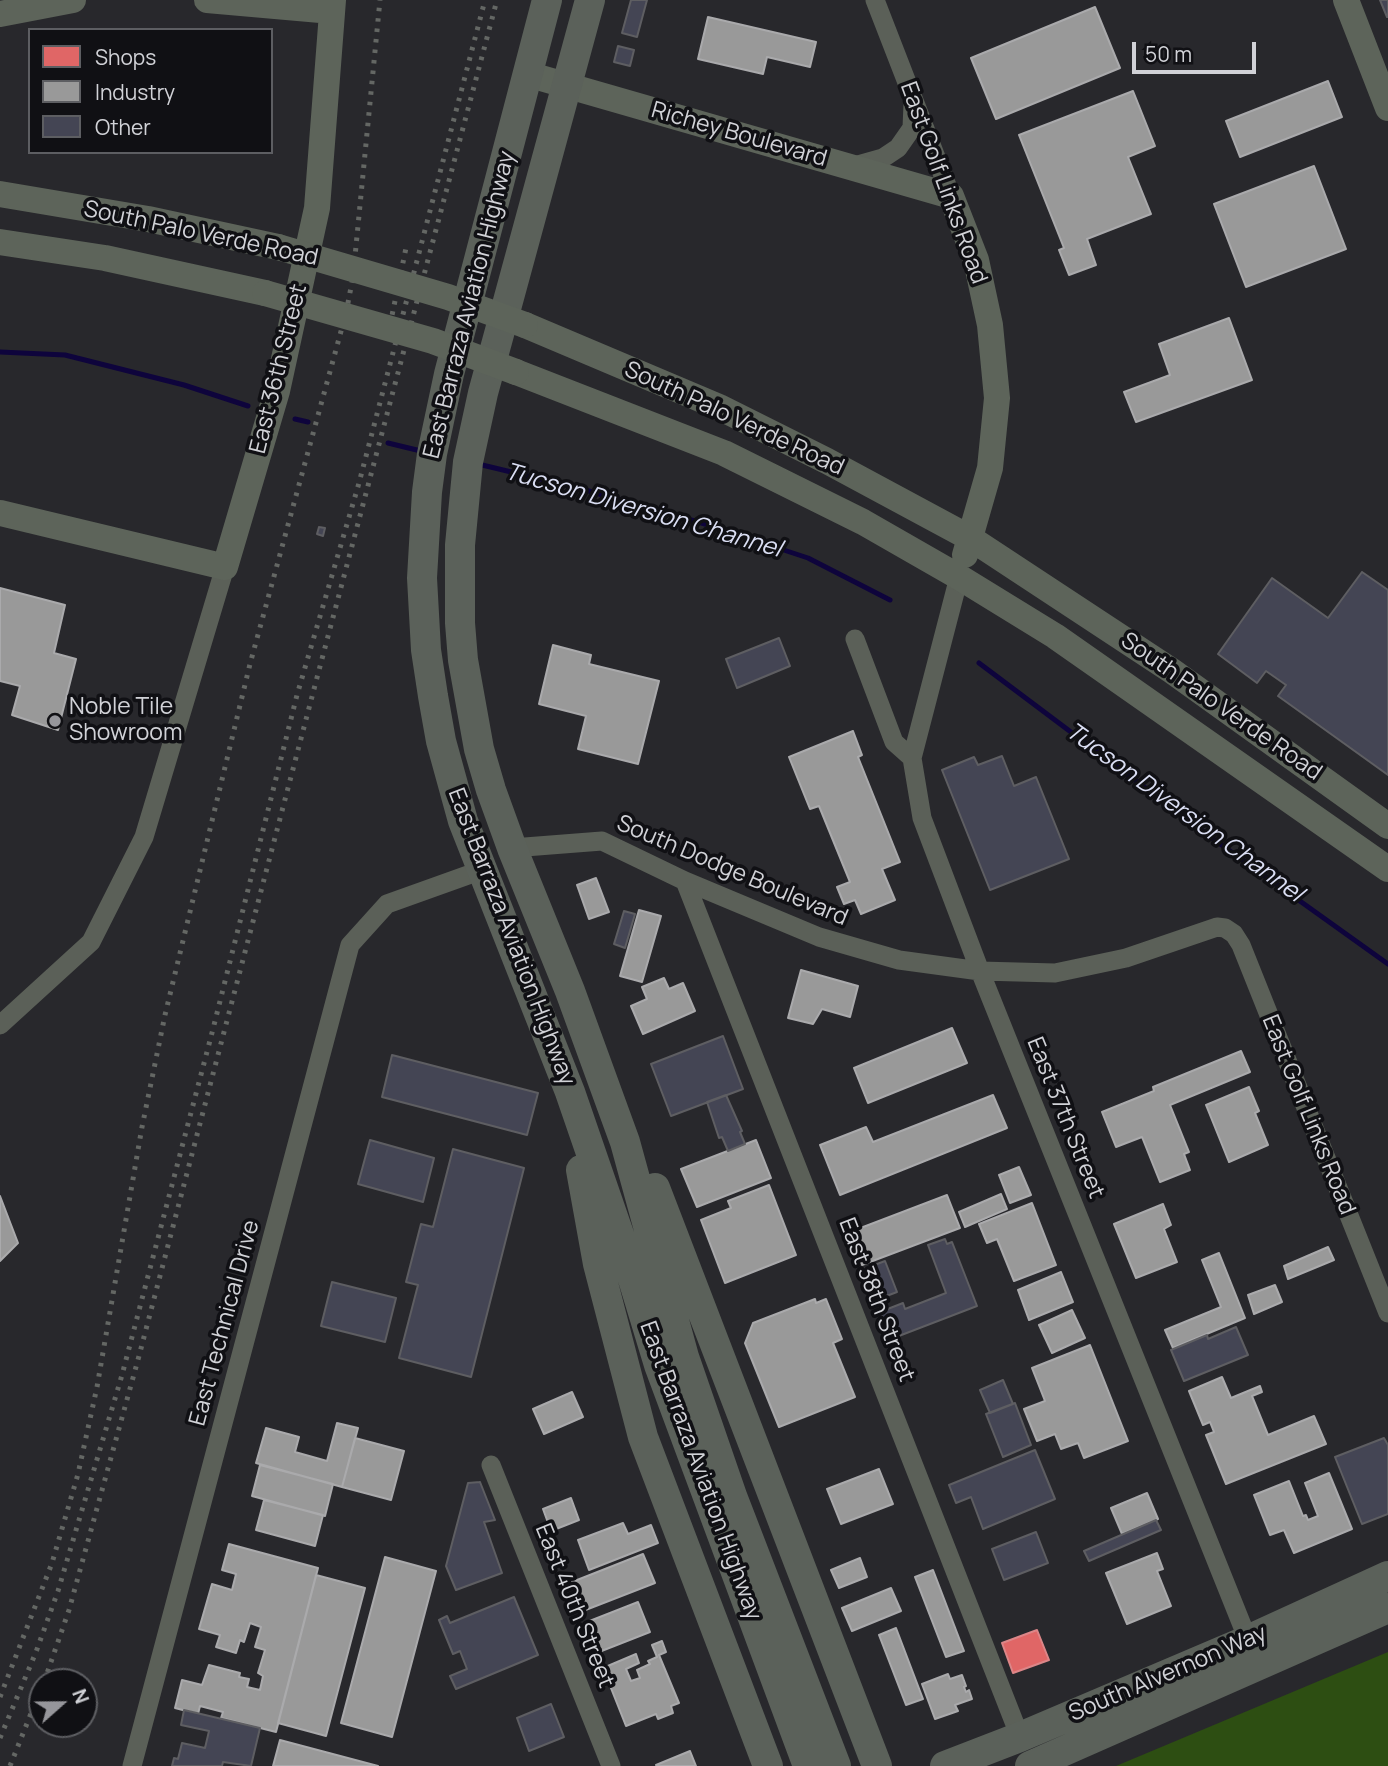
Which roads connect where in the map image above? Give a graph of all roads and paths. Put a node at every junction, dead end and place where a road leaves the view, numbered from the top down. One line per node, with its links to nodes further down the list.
1 (73, 0): 8 (main road)
2 (207, 0): 7 (main road)
3 (547, 0): 9 (main road, East Barraza Aviation Highway)
4 (590, 0): 10 (main road, East Barraza Aviation Highway)
5 (874, 0): 11 (street, East Golf Links Road)
6 (1346, 0): 12 (main road)
7 (332, 6): 20 (main road, East 36th Street)
8 (0, 15)
9 (527, 74): 10 (main road, Richey Boulevard); 18 (main road, East Barraza Aviation Highway)
10 (566, 85): 13 (main road, Richey Boulevard); 25 (main road, East Barraza Aviation Highway)
11 (913, 99): 13 (street); 15 (street, East Golf Links Road)
12 (1388, 108)
13 (850, 167): 15 (main road, Richey Boulevard)
14 (0, 194): 19 (main road, South Palo Verde Road, bridge)
15 (951, 196): 19 (main road, East Golf Links Road)
16 (0, 243): 21 (main road, South Palo Verde Road, bridge)
17 (0, 513): 20 (main road)
18 (424, 529): 25 (main road); 27 (main road, East Barraza Aviation Highway)
19 (970, 538): 21 (main road, East Golf Links Road); 24 (main road, South Palo Verde Road)
20 (225, 567): 33 (street)
21 (959, 577): 23 (street, East 37th Street); 26 (main road, South Palo Verde Road)
22 (855, 639): 23 (street)
23 (912, 758): 30 (street, East 37th Street)
24 (1388, 826)
25 (512, 848): 28 (street, South Dodge Boulevard); 31 (main road, East Barraza Aviation Highway)
26 (1388, 869)
27 (482, 870): 32 (main road, East Barraza Aviation Highway); 41 (street, East Technical Drive)
28 (685, 881): 30 (street, South Dodge Boulevard); 39 (street, East 38th Street)
29 (1217, 927): 30 (street, South Dodge Boulevard); 34 (street, East Golf Links Road)
30 (980, 971): 38 (street, East 37th Street)
31 (570, 990): 40 (main road, East Barraza Aviation Highway); 44 (main road)
32 (533, 1002): 40 (main road, East Barraza Aviation Highway); 43 (main road)
33 (0, 1025)
34 (1388, 1313)
35 (491, 1465): 42 (street, East 40th Street)
36 (1388, 1576): 38 (main road, South Alvernon Way)
37 (1388, 1608): 38 (main road, South Alvernon Way)
38 (1254, 1653): 39 (main road, South Alvernon Way); 46 (main road, South Alvernon Way)
39 (1020, 1737): 45 (main road, South Alvernon Way)
40 (820, 1762)
41 (132, 1766)
42 (611, 1766)
43 (768, 1766)
44 (877, 1766)
45 (945, 1766)
46 (1031, 1766)

